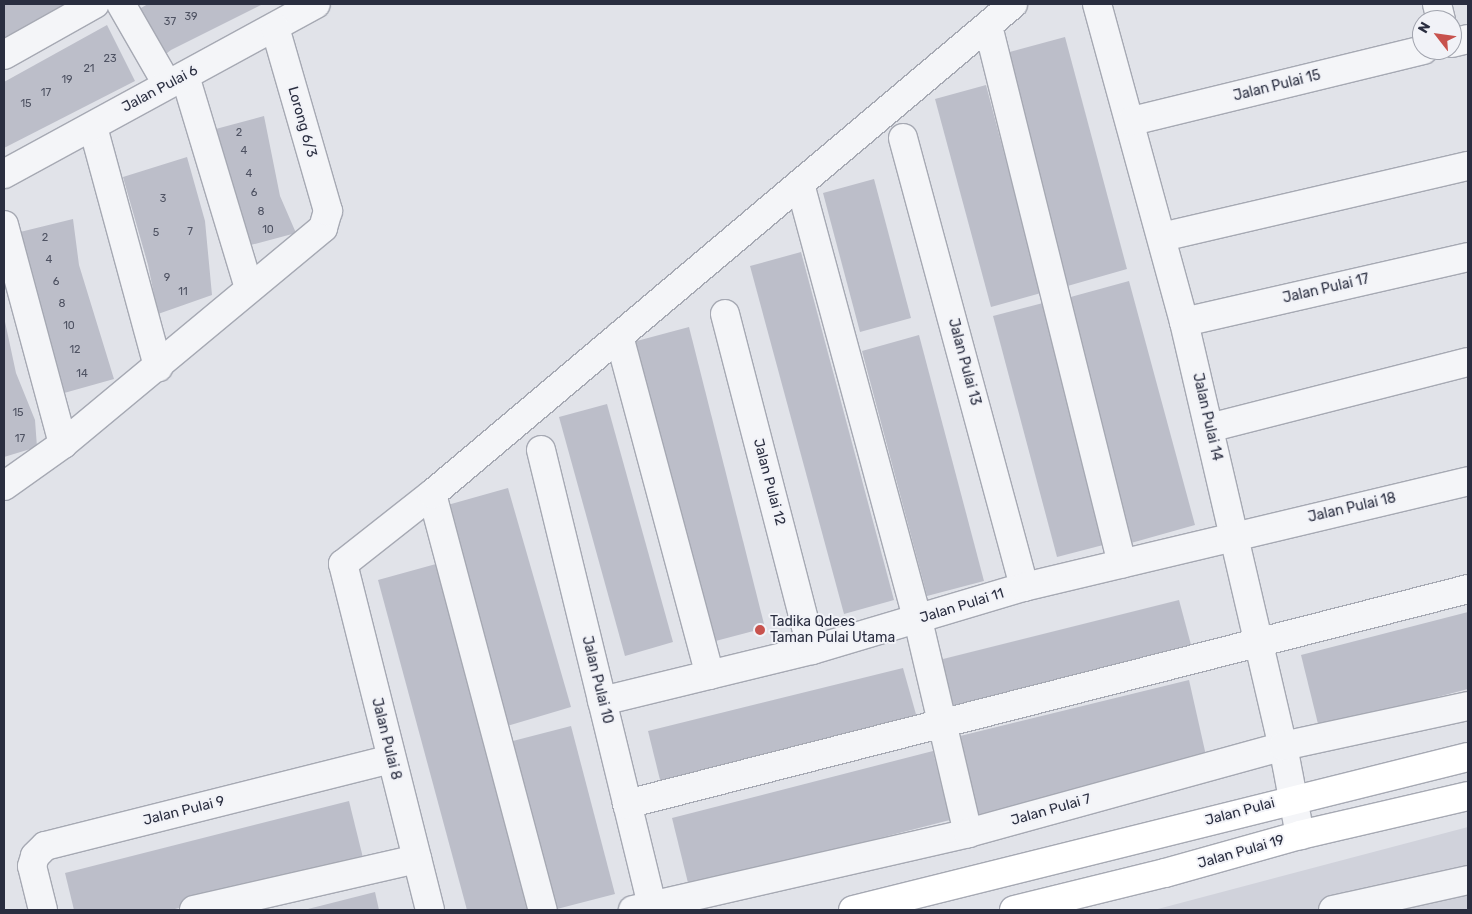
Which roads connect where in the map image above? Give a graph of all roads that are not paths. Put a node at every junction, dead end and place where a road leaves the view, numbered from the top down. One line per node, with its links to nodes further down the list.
1 (95, 4): 9 (street)
2 (121, 4): 10 (street)
3 (316, 4): 7 (street, Jalan Pulai 6)
4 (1013, 4): 6 (street)
5 (1097, 4): 11 (street, Jalan Pulai 14)
6 (988, 26): 16 (street); 33 (street)
7 (275, 27): 10 (street, Jalan Pulai 6); 20 (street, Lorong 6/3)
8 (1412, 53): 11 (street, Jalan Pulai 15)
9 (4, 56)
10 (176, 80): 12 (street, Jalan Pulai 6); 20 (street)
11 (1132, 121): 18 (street, Jalan Pulai 14)
12 (93, 127): 15 (street, Jalan Pulai 6); 25 (street)
13 (903, 138): 34 (street, Jalan Pulai 13)
14 (1468, 166): 18 (street)
15 (4, 174)
16 (800, 184): 23 (street); 36 (street)
17 (4, 225): 27 (street)
18 (1162, 237): 22 (street, Jalan Pulai 14)
19 (1468, 257): 22 (street, Jalan Pulai 17)
20 (249, 288): 25 (street)
21 (725, 314): 38 (street, Jalan Pulai 12)
22 (1184, 322): 26 (street, Jalan Pulai 14)
23 (619, 336): 31 (street); 39 (street)
24 (1468, 362): 26 (street)
25 (158, 367): 27 (street)
26 (1209, 428): 32 (street, Jalan Pulai 14)
27 (63, 444): 30 (street)
28 (541, 450): 40 (street, Jalan Pulai 10)
29 (1468, 481): 32 (street, Jalan Pulai 18)
30 (4, 486)
31 (432, 494): 45 (street, Jalan Pulai 8); 59 (street)
32 (1235, 535): 33 (street, Jalan Pulai 11); 37 (street, Jalan Pulai 14)
33 (1122, 564): 34 (street, Jalan Pulai 11)
34 (1024, 587): 36 (street, Jalan Pulai 11)
35 (1468, 589): 37 (street)
36 (918, 620): 38 (street, Jalan Pulai 11); 42 (street)
37 (1259, 644): 42 (street); 43 (street, Jalan Pulai 14)
38 (812, 650): 39 (street, Jalan Pulai 11)
39 (710, 675): 40 (street, Jalan Pulai 11)
40 (602, 701): 48 (street, Jalan Pulai 10)
41 (1468, 706): 43 (street, Jalan Pulai 7)
42 (942, 725): 48 (street); 49 (street)
43 (1283, 746): 47 (street, Jalan Pulai 14); 49 (street, Jalan Pulai 7)
44 (1468, 757): 47 (main road, Jalan Pulai)
45 (391, 759): 51 (street, Jalan Pulai 8); 56 (street, Jalan Pulai 9)
46 (1468, 796): 50 (main road, Jalan Pulai 19)
47 (1292, 799): 50 (street, Jalan Pulai 14); 60 (main road, Jalan Pulai)
48 (627, 804): 53 (street, Jalan Pulai 10)
49 (968, 833): 53 (street, Jalan Pulai 7)
50 (1300, 835): 54 (main road, Jalan Pulai 19)
51 (416, 859): 57 (street); 58 (street, Jalan Pulai 8)
52 (1468, 880): 55 (street)
53 (646, 909)
54 (1020, 909)
55 (1340, 909)
56 (43, 910)
57 (194, 910)
58 (430, 910)
59 (543, 910)
60 (853, 910)

